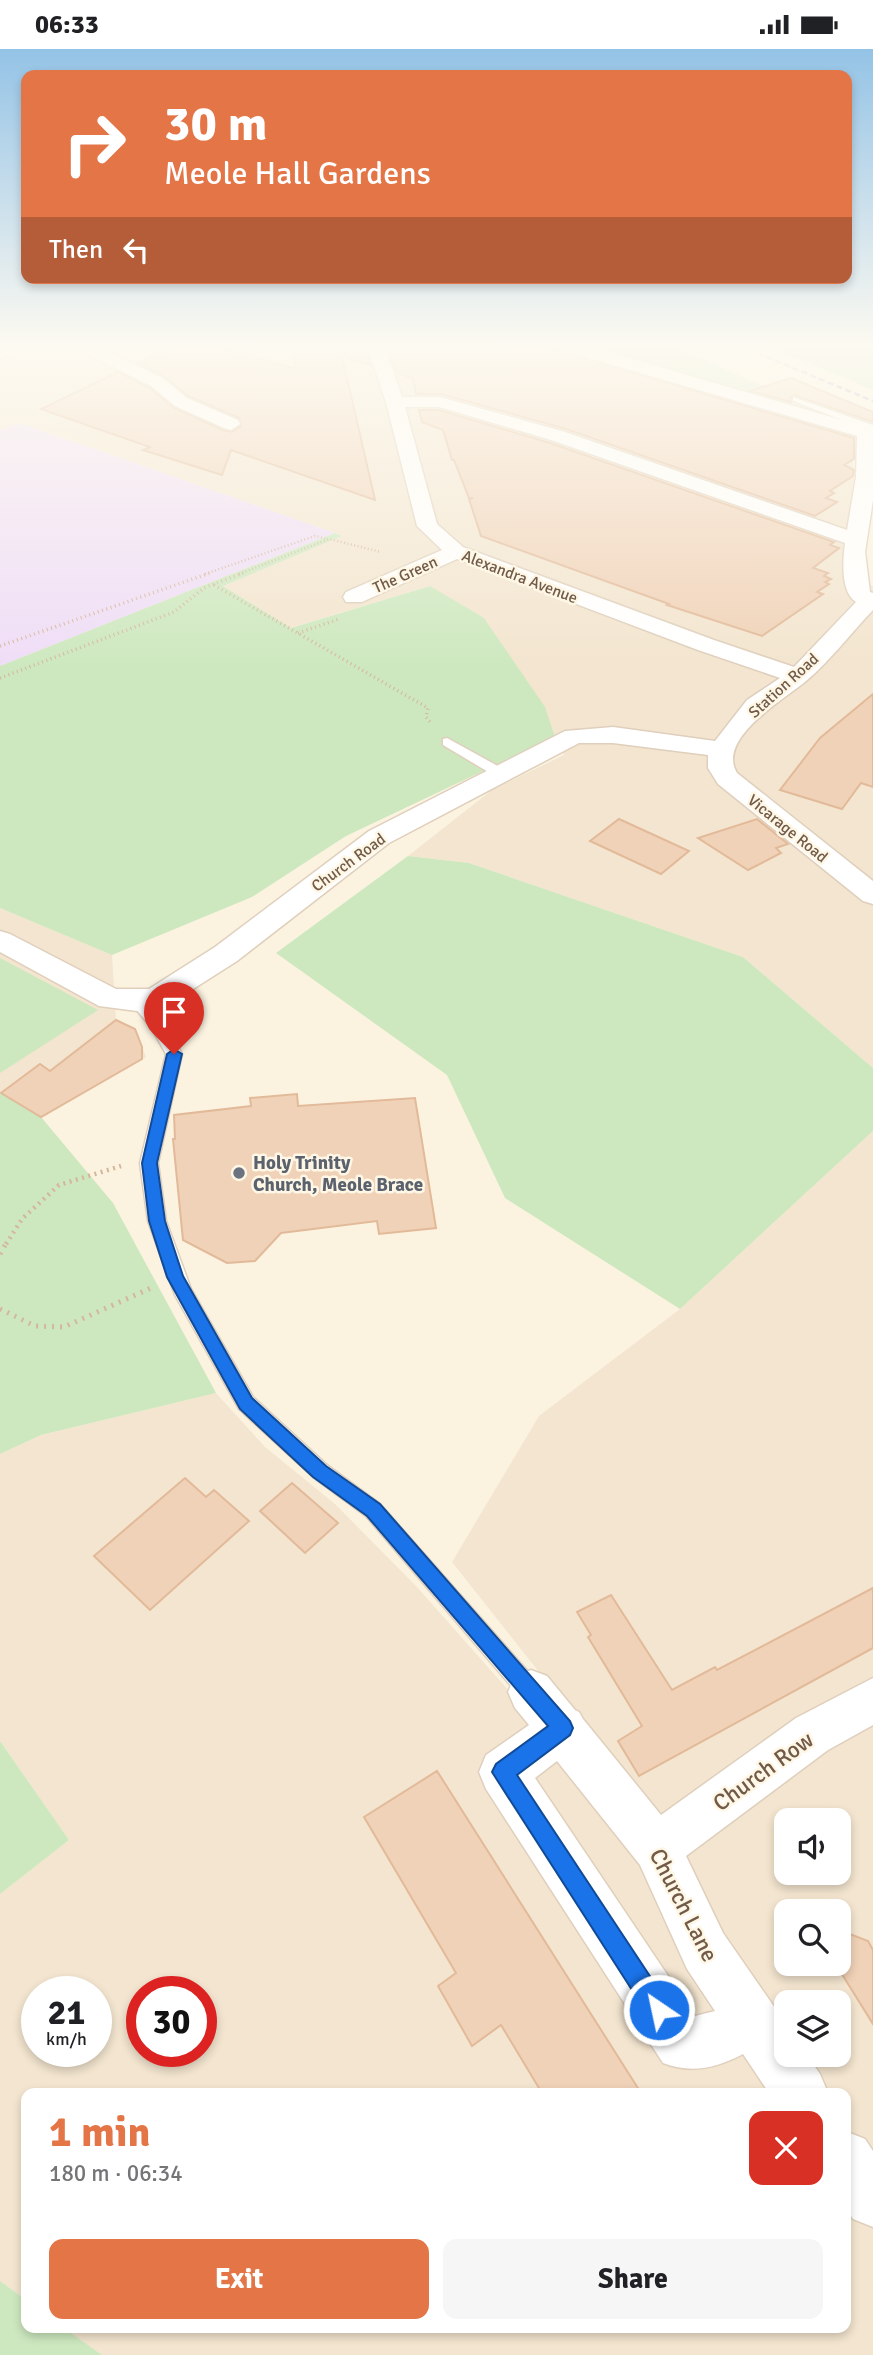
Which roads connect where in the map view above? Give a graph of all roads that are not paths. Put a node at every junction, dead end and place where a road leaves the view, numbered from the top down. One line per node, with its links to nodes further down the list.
1 (408, 454): 5 (street, Alexandra Avenue)
2 (609, 454): 4 (street)
3 (866, 454): 4 (street, Station Road)
4 (854, 539): 7 (street, Station Road)
5 (456, 551): 6 (street, The Green); 8 (street, Alexandra Avenue)
6 (354, 597)
7 (872, 599): 8 (street, Station Road)
8 (797, 676): 10 (street, Station Road)
9 (447, 742): 11 (lane)
10 (721, 749): 11 (street, Church Road); 12 (street, Vicarage Road)
11 (500, 773): 14 (street, Church Road)
12 (873, 895)
13 (0, 940): 14 (street, Church Road)
14 (137, 1001): 15 (lane)
15 (531, 1692): 17 (street, Church Lane)
16 (873, 1700): 18 (street, Church Row)
17 (563, 1728): 18 (street, Church Lane); 19 (street)
18 (657, 1849): 19 (street, Church Lane)
19 (752, 2020): 20 (street, Church Lane)
20 (798, 2088)
21 (851, 2168): 22 (street)
22 (873, 2199)

